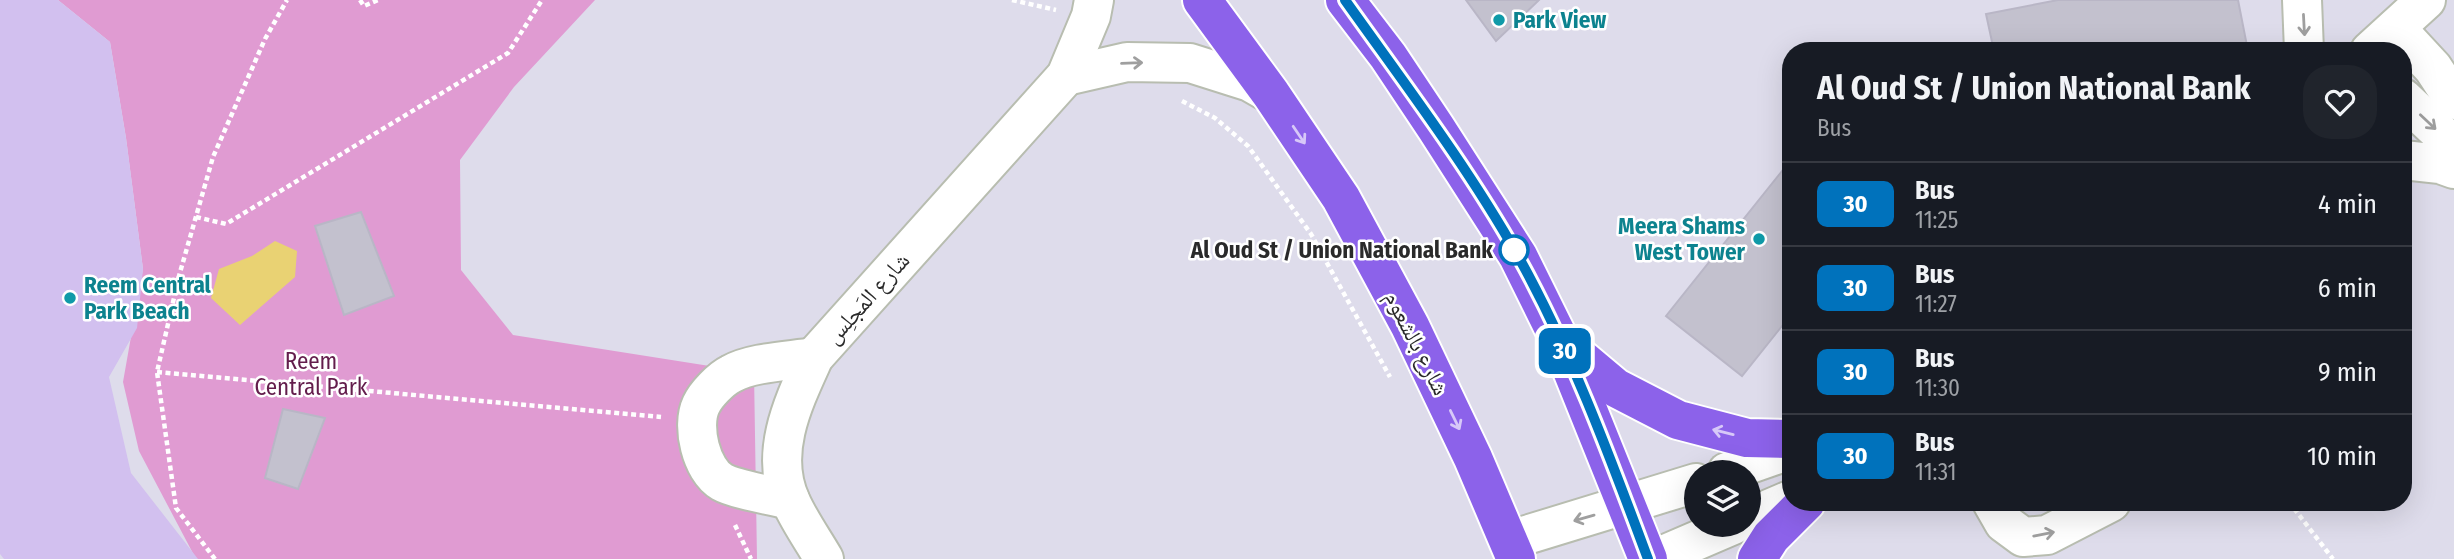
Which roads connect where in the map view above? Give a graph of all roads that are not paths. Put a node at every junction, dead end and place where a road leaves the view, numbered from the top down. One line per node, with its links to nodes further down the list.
1 (1202, 0): 14 (main road, شارع بالشعوم)
2 (1345, 0): 10 (main road)
3 (1365, 0): 10 (street)
4 (2302, 0): 8 (street, one-way to 8)
5 (2426, 0): 7 (street)
6 (1080, 6): 12 (street, شارع المَجلِس)
7 (2383, 39)
8 (2304, 42)
9 (2412, 48): 11 (street)
10 (1388, 56): 20 (main road)
11 (2444, 58): 13 (street); 15 (street)
12 (1066, 76): 14 (street, one-way to 14); 21 (street, شارع المَجلِس)
13 (2412, 88)
14 (1271, 94): 34 (main road, شارع بالشعوم, one-way to 34)
15 (2454, 100)
16 (2412, 105): 17 (street, one-way to 17)
17 (2454, 146)
18 (2412, 161): 19 (street)
19 (2454, 169)
20 (1561, 342): 22 (main road, one-way to 20); 28 (main road)
21 (814, 357): 26 (street, شارع المَجلِس); 26 (street)
22 (1782, 439)
23 (1782, 453): 24 (street)
24 (1761, 460)
25 (1684, 487): 28 (street)
26 (790, 500): 35 (street, شارع المَجلِس)
27 (1782, 503): 32 (street)
28 (1628, 505): 34 (street, one-way to 34); 36 (main road)
29 (1797, 511): 38 (main road)
30 (1997, 511): 31 (street, one-way to 31)
31 (2093, 511)
32 (1761, 512)
33 (1704, 537): 37 (street)
34 (1513, 549)
35 (824, 559)
36 (1648, 559)
37 (1654, 559)
38 (1757, 559)

